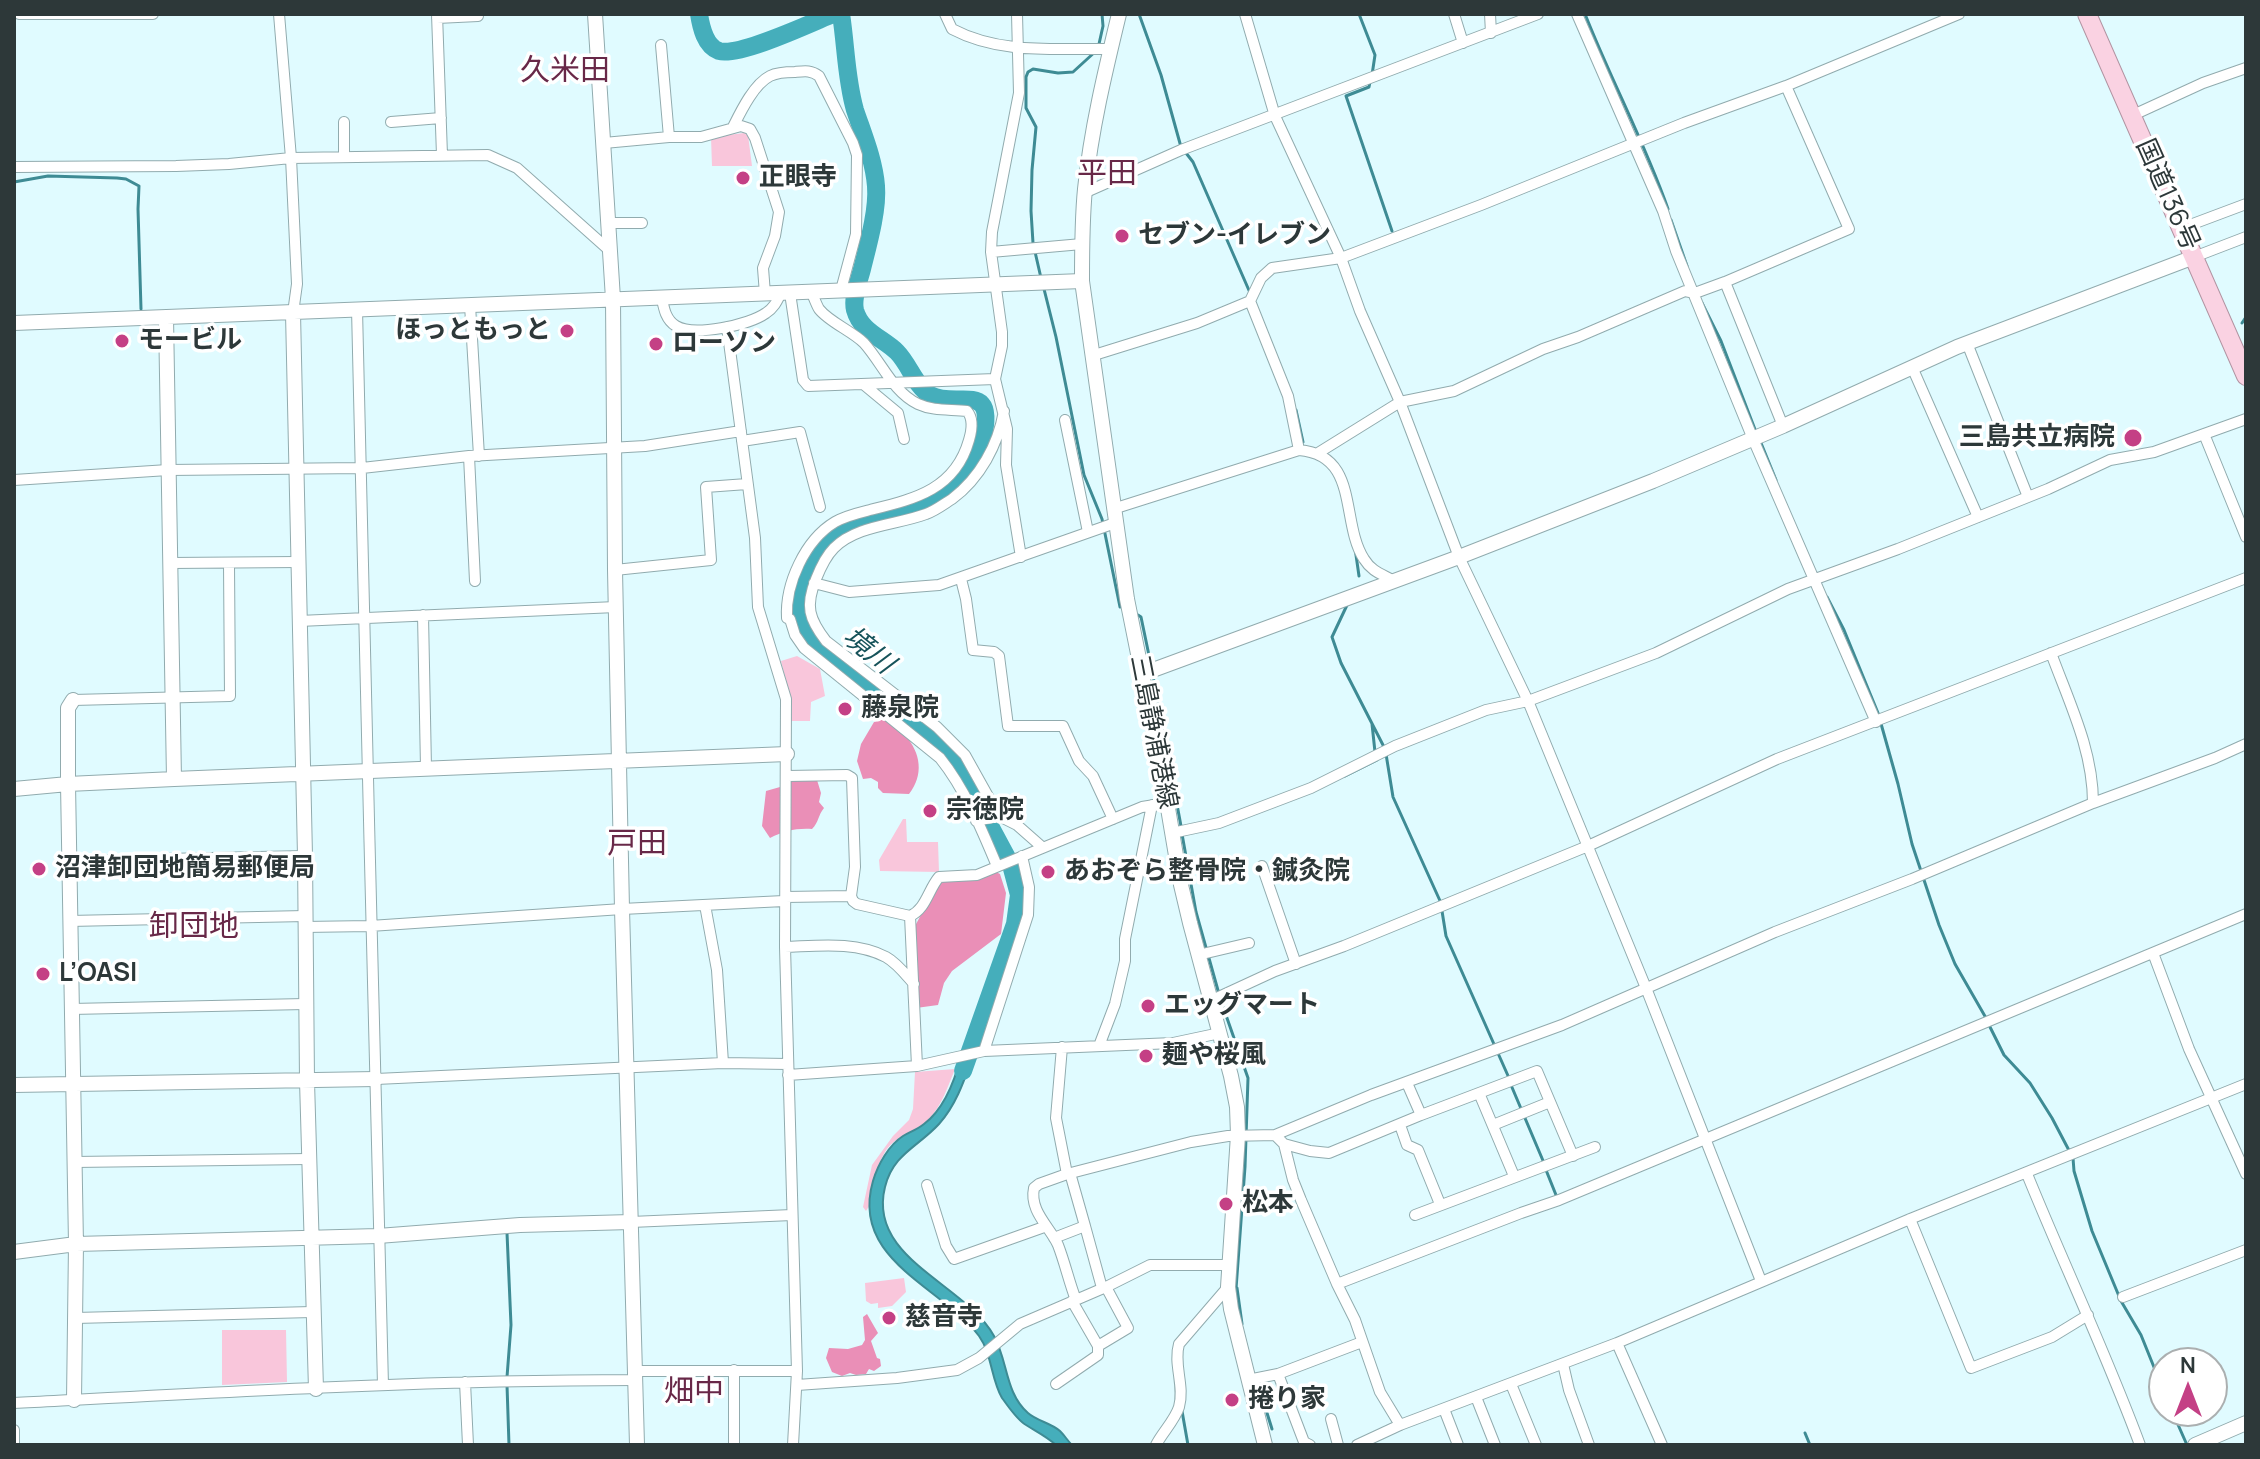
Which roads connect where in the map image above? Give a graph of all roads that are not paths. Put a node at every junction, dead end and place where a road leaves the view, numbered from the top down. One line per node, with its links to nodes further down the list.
1 (19, 14): 2 (street)
2 (153, 14)
3 (279, 14): 36 (street)
4 (595, 14): 32 (street)
5 (945, 14): 21 (street)
6 (1017, 14): 21 (street)
7 (1119, 14): 22 (street, 三島静浦港線)
8 (1245, 14): 26 (street)
9 (1454, 14): 19 (street)
10 (1490, 14): 18 (street)
11 (1538, 14): 18 (street)
12 (1577, 14): 33 (street)
13 (1959, 14): 24 (street)
14 (2087, 14): 25 (highway, 国道136号)
15 (2097, 14): 25 (highway, 国道136号)
16 (437, 16): 17 (street); 27 (street)
17 (478, 16)
18 (1491, 33): 19 (street)
19 (1463, 43): 26 (street)
20 (661, 45): 31 (street)
21 (1019, 48): 22 (street); 46 (street)
22 (1110, 49): 38 (street, 三島静浦港線)
23 (2246, 68): 25 (street)
24 (1786, 86): 33 (street); 50 (street)
25 (2135, 114): 42 (highway, 国道136号); 47 (highway, 国道136号)
26 (1275, 116): 38 (street); 48 (street)
27 (441, 118): 29 (street); 34 (street)
28 (344, 122): 35 (street)
29 (391, 122)
30 (733, 127): 31 (street); 52 (street); 56 (street)
31 (669, 137): 32 (street)
32 (604, 143): 40 (street)
33 (1633, 144): 48 (street); 55 (street)
34 (442, 155): 35 (street); 45 (street)
35 (344, 157): 36 (street)
36 (291, 158): 37 (street); 62 (street)
37 (14, 167)
38 (1084, 193): 44 (street, 三島静浦港線)
39 (2246, 204): 42 (street)
40 (608, 223): 41 (street); 45 (street)
41 (642, 223)
42 (2190, 225): 47 (highway, 国道136号)
43 (2246, 237): 47 (street)
44 (1082, 244): 46 (street); 49 (street, 三島静浦港線)
45 (609, 250): 57 (street)
46 (991, 252): 51 (street)
47 (2198, 255): 66 (street); 67 (highway, 国道136号); 70 (highway, 国道136号)
48 (1341, 258): 59 (street); 74 (street)
49 (1082, 281): 51 (street); 68 (street, 三島静浦港線)
50 (1725, 282): 55 (street); 78 (street)
51 (995, 284): 52 (street); 71 (street)
52 (843, 290): 53 (street)
53 (811, 292): 54 (street); 72 (street)
54 (786, 293): 56 (street); 65 (street); 73 (street)
55 (1692, 293): 74 (street); 81 (street)
56 (765, 294): 58 (street)
57 (613, 299): 58 (street); 60 (street); 83 (street)
58 (662, 299): 65 (street)
59 (1250, 301): 68 (street); 84 (street)
60 (470, 305): 61 (street); 86 (street)
61 (357, 309): 62 (street); 87 (street)
62 (293, 313): 63 (street); 88 (street)
63 (166, 317): 64 (street); 89 (street)
64 (14, 323)
65 (727, 327): 80 (street)
66 (1967, 343): 69 (street); 92 (street)
67 (2246, 353)
68 (1091, 356): 94 (street, 三島静浦港線)
69 (1912, 367): 78 (street); 95 (street)
70 (2246, 376)
71 (995, 379): 72 (street); 75 (street)
72 (894, 383): 73 (street); 135 (street)
73 (863, 384): 82 (street)
74 (1400, 402): 85 (street); 99 (street)
75 (1004, 411): 98 (street); 109 (street)
76 (2246, 419): 79 (street)
77 (1065, 420): 96 (street)
78 (1783, 426): 81 (street)
79 (2204, 434): 92 (street); 97 (street)
80 (742, 436): 83 (street); 91 (street); 93 (street)
81 (1756, 437): 99 (street); 106 (street)
82 (904, 439)
83 (614, 446): 86 (street); 103 (street)
84 (1299, 450): 85 (street); 94 (street)
85 (1318, 453): 108 (street)
86 (474, 456): 87 (street); 107 (street)
87 (362, 468): 88 (street); 112 (street)
88 (295, 469): 89 (street); 100 (street)
89 (168, 470): 90 (street); 101 (street)
90 (14, 480)
91 (747, 484): 103 (street); 121 (street)
92 (2028, 497): 95 (street)
93 (820, 507)
94 (1114, 516): 96 (street); 115 (street, 三島静浦港線)
95 (1978, 517): 106 (street)
96 (1088, 532): 98 (street)
97 (2246, 537)
98 (1021, 557): 105 (street)
99 (1459, 557): 108 (street); 118 (street)
100 (298, 562): 102 (street); 113 (street)
101 (170, 563): 102 (street); 116 (street)
102 (229, 564): 116 (street)
103 (615, 570): 110 (street)
104 (2246, 578): 114 (street)
105 (961, 579): 109 (street); 134 (street)
106 (1815, 579): 118 (street); 119 (street)
107 (475, 581)
108 (1394, 581): 115 (street)
109 (814, 583): 133 (street)
110 (616, 607): 111 (street); 122 (street)
111 (423, 615): 112 (street); 123 (street)
112 (365, 619): 113 (street); 124 (street)
113 (299, 621): 125 (street)
114 (2051, 653): 119 (street); 131 (street)
115 (1149, 672): 130 (street, 三島静浦港線)
116 (173, 697): 117 (street); 127 (street)
117 (73, 700): 128 (street)
118 (1528, 701): 136 (street); 137 (street)
119 (1876, 722): 137 (street)
120 (2246, 744): 131 (street)
121 (787, 754): 122 (street); 126 (street)
122 (620, 759): 123 (street); 147 (street)
123 (426, 768): 124 (street)
124 (369, 771): 125 (street); 152 (street)
125 (302, 775): 127 (street); 139 (street)
126 (787, 776): 144 (street); 145 (street)
127 (174, 779): 128 (street)
128 (68, 784): 129 (street); 141 (street)
129 (14, 789)
130 (1167, 803): 132 (street); 136 (street, 三島静浦港線)
131 (2093, 803): 159 (street)
132 (1152, 805): 134 (street); 164 (street)
133 (998, 816): 135 (street); 138 (street)
134 (1113, 819): 138 (street)
135 (978, 821): 142 (street)
136 (1172, 833): 156 (street, 三島静浦港線)
137 (1588, 846): 157 (street); 159 (street)
138 (1042, 847): 140 (street)
139 (305, 856): 141 (street); 151 (street)
140 (1020, 857): 142 (street); 166 (street)
141 (69, 861): 150 (street)
142 (999, 866): 149 (street)
143 (1262, 866): 157 (street)
144 (851, 896): 145 (street); 149 (street)
145 (784, 899): 146 (street); 154 (street)
146 (705, 905): 147 (street); 167 (street)
147 (622, 909): 152 (street); 169 (street)
148 (2246, 914): 155 (street)
149 (910, 916): 158 (street)
150 (69, 921): 151 (street); 162 (street)
151 (304, 921): 152 (street); 161 (street)
152 (370, 926): 171 (street)
153 (1249, 943): 156 (street)
154 (785, 947): 158 (street); 170 (street)
155 (2153, 953): 178 (street); 184 (street)
156 (1198, 955): 160 (street, 三島静浦港線)
157 (1296, 964): 160 (street)
158 (914, 984): 168 (street)
159 (1646, 988): 173 (street); 184 (street)
160 (1210, 1001): 163 (street, 三島静浦港線)
161 (305, 1004): 162 (street); 172 (street)
162 (71, 1009): 174 (street)
163 (1220, 1033): 164 (street); 183 (street, 三島静浦港線)
164 (1099, 1046): 165 (street)
165 (1062, 1047): 166 (street); 190 (street)
166 (981, 1051): 168 (street)
167 (723, 1063): 169 (street); 170 (street)
168 (917, 1066): 170 (street)
169 (627, 1067): 171 (street); 199 (street)
170 (788, 1070): 196 (street)
171 (376, 1079): 172 (street); 202 (street)
172 (307, 1081): 174 (street); 188 (street)
173 (1407, 1083): 180 (street); 185 (street)
174 (72, 1084): 176 (street); 189 (street)
175 (2246, 1084): 178 (street)
176 (14, 1085)
177 (1479, 1093): 179 (street); 180 (street); 182 (street)
178 (2210, 1099): 191 (street); 192 (street)
179 (1550, 1102): 182 (street); 187 (street)
180 (1421, 1115): 181 (street)
181 (1400, 1125): 185 (street); 195 (street)
182 (1493, 1125): 193 (street)
183 (1238, 1135): 185 (street); 190 (street); 208 (street, 三島静浦港線)
184 (1705, 1138): 209 (street); 210 (street)
185 (1280, 1139): 210 (street)
186 (1595, 1147): 187 (street)
187 (1573, 1156): 193 (street)
188 (309, 1159): 189 (street); 203 (street)
189 (74, 1162): 205 (street)
190 (1068, 1174): 200 (street); 201 (street)
191 (2027, 1174): 198 (street); 216 (street)
192 (2246, 1174)
193 (1514, 1176): 195 (street)
194 (927, 1185): 201 (street)
195 (1440, 1204): 197 (street)
196 (792, 1215): 199 (street); 223 (street)
197 (1415, 1215)
198 (1910, 1219): 209 (street); 216 (street)
199 (631, 1222): 202 (street); 225 (street)
200 (1085, 1226): 204 (street); 212 (street)
201 (1044, 1227): 204 (street)
202 (378, 1236): 203 (street); 230 (street)
203 (311, 1238): 205 (street); 215 (street)
204 (1054, 1238): 214 (street)
205 (76, 1244): 207 (street); 217 (street)
206 (2246, 1250): 213 (street)
207 (14, 1252)
208 (1228, 1265): 211 (street, 三島静浦港線); 212 (street)
209 (1761, 1281): 219 (street)
210 (1337, 1284): 218 (street)
211 (1228, 1287): 226 (street, 三島静浦港線); 246 (street)
212 (1104, 1288): 214 (street); 220 (street)
213 (2123, 1297)
214 (1074, 1300): 220 (street); 231 (street)
215 (312, 1312): 217 (street); 232 (street)
216 (2088, 1315): 256 (street)
217 (75, 1318): 234 (street)
218 (1362, 1342): 224 (street); 239 (street)
219 (1617, 1343): 221 (street); 255 (street)
220 (1098, 1346): 228 (street)
221 (1563, 1364): 229 (street); 254 (street)
222 (734, 1370): 223 (street); 225 (street); 244 (street)
223 (797, 1371): 231 (street)
224 (1278, 1374): 226 (street); 248 (street)
225 (635, 1376): 227 (street); 243 (street)
226 (1248, 1380): 247 (street, 三島静浦港線)
227 (465, 1382): 230 (street); 242 (street)
228 (1056, 1384)
229 (1511, 1384): 233 (street); 253 (street)
230 (383, 1385): 232 (street)
231 (797, 1385): 245 (street)
232 (316, 1389): 234 (street)
233 (1476, 1397): 236 (street); 252 (street)
234 (74, 1400): 235 (street)
235 (14, 1403)
236 (1444, 1409): 239 (street); 251 (street)
237 (1331, 1419): 249 (street)
238 (2246, 1423): 257 (street)
239 (1400, 1425): 250 (street)
240 (14, 1430): 241 (street)
241 (14, 1445)
242 (468, 1445)
243 (637, 1445)
244 (734, 1445)
245 (793, 1445)
246 (1156, 1445)
247 (1265, 1445)
248 (1310, 1445)
249 (1338, 1445)
250 (1357, 1445)
251 (1458, 1445)
252 (1495, 1445)
253 (1536, 1445)
254 (1589, 1445)
255 (1662, 1445)
256 (2140, 1445)
257 (2195, 1445)

